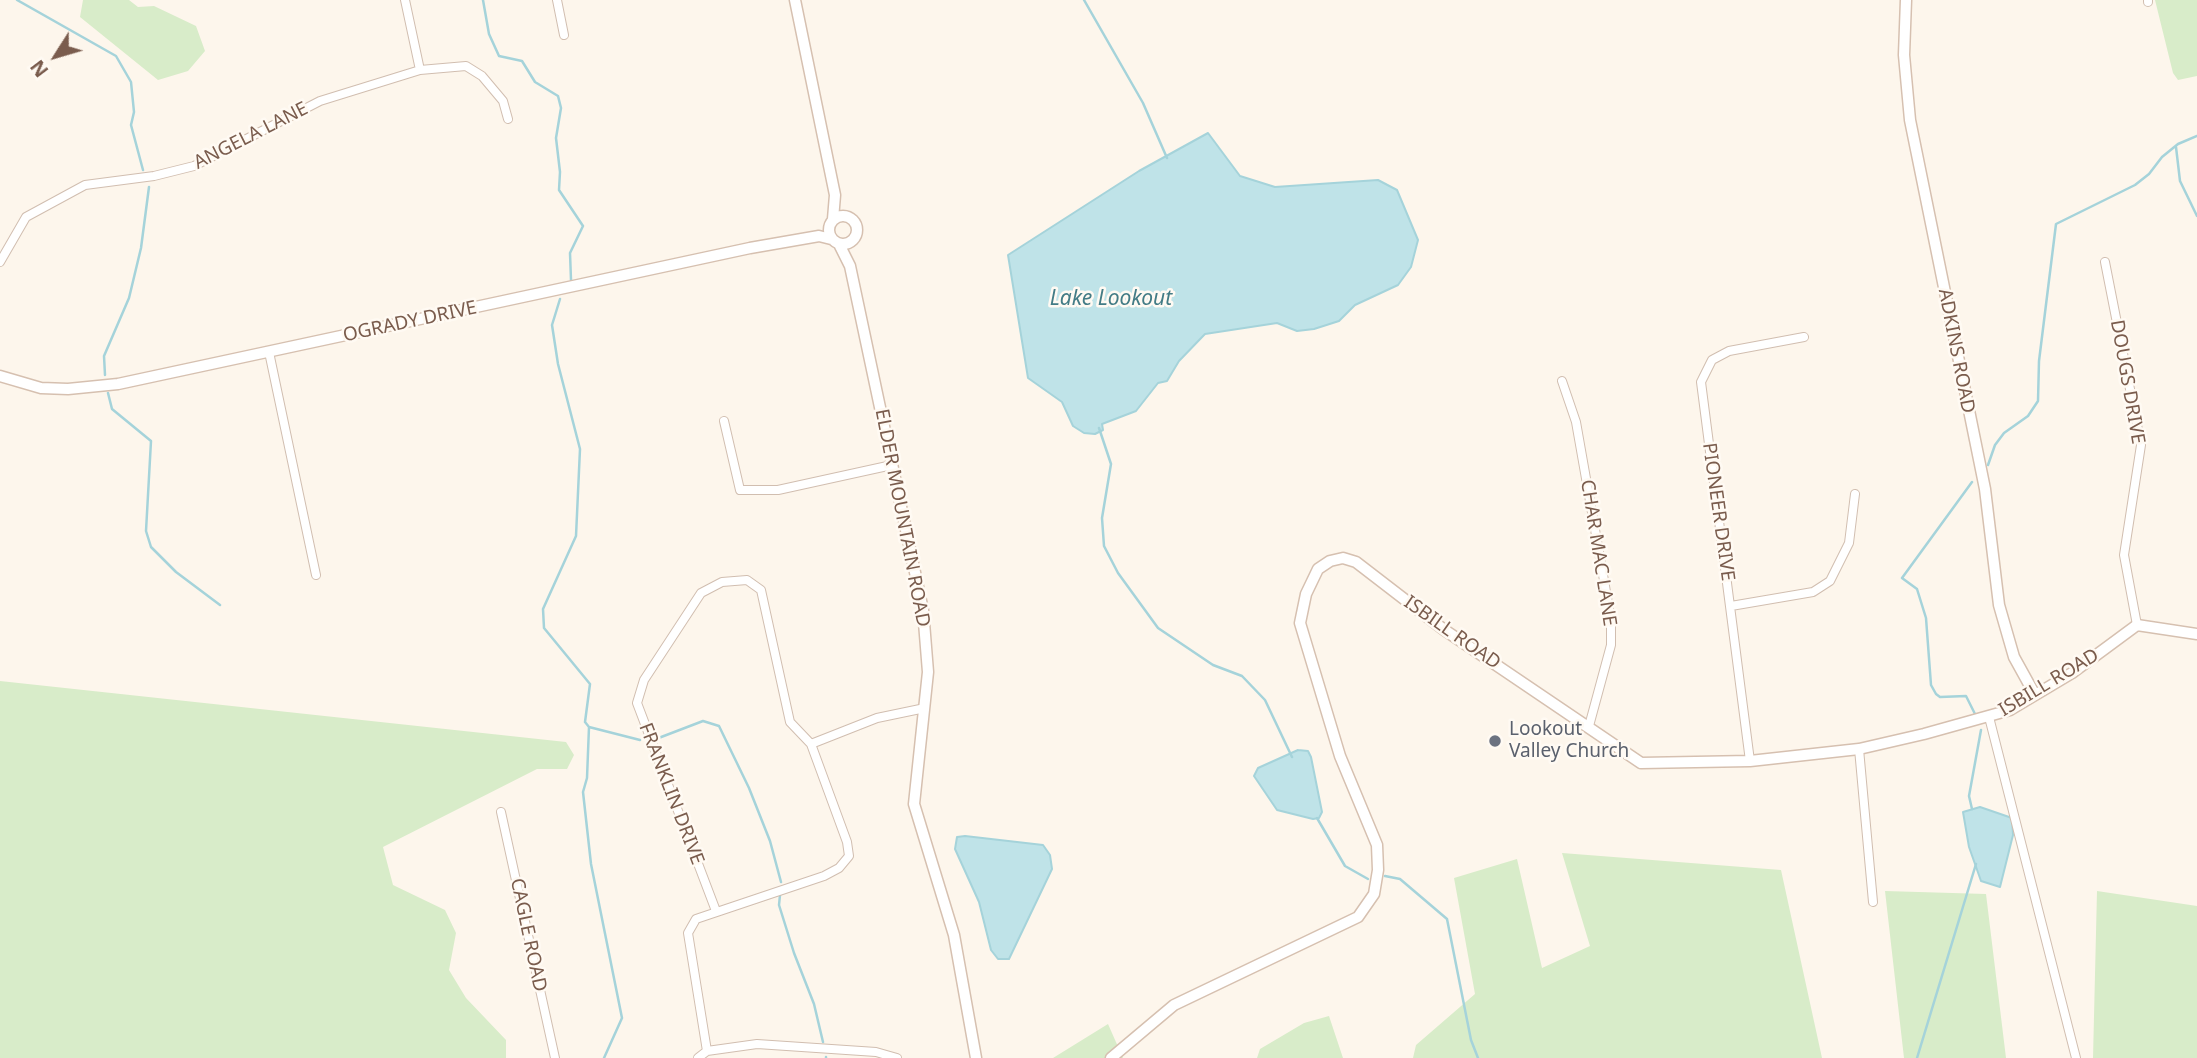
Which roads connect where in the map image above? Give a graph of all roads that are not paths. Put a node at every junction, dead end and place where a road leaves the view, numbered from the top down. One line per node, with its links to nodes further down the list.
1 (405, 0): 6 (street)
2 (557, 0): 5 (street)
3 (795, 0): 8 (street, ELDER MOUNTAIN ROAD)
4 (1906, 0): 26 (street, ADKINS ROAD)
5 (564, 35)
6 (420, 70): 7 (street, ANGELA LANE); 12 (street, ANGELA LANE)
7 (508, 119)
8 (835, 195): 9 (street, ELDER MOUNTAIN ROAD); 10 (street, ELDER MOUNTAIN ROAD)
9 (850, 218): 10 (street); 11 (street, ELDER MOUNTAIN ROAD)
10 (833, 232): 11 (street); 14 (street, ELDER MOUNTAIN ROAD); 16 (street, OGRADY DRIVE)
11 (853, 241): 14 (street, ELDER MOUNTAIN ROAD)
12 (0, 262)
13 (2105, 262): 24 (street, DOUGS DRIVE)
14 (850, 266): 20 (street, ELDER MOUNTAIN ROAD)
15 (1804, 337): 23 (street, PIONEER DRIVE)
16 (269, 352): 17 (street, OGRADY DRIVE); 22 (street)
17 (0, 376)
18 (1562, 381): 29 (street, CHAR MAC LANE)
19 (724, 421): 20 (street)
20 (892, 465): 27 (street, ELDER MOUNTAIN ROAD)
21 (1855, 494): 23 (street)
22 (316, 575)
23 (1731, 607): 32 (street, PIONEER DRIVE)
24 (2137, 625): 25 (street); 26 (street, ISBILL ROAD)
25 (2197, 635)
26 (2035, 695): 28 (street, ISBILL ROAD)
27 (925, 708): 30 (street); 41 (street, ELDER MOUNTAIN ROAD)
28 (1989, 717): 31 (street, ISBILL ROAD); 43 (street)
29 (1589, 726): 32 (street, ISBILL ROAD); 42 (street, ISBILL ROAD)
30 (811, 744): 35 (street); 35 (street, FRANKLIN DRIVE)
31 (1858, 749): 32 (street, ISBILL ROAD); 34 (street)
32 (1749, 761)
33 (501, 812): 38 (street, CAGLE ROAD)
34 (1873, 902)
35 (716, 911): 36 (street)
36 (707, 1051): 37 (street); 39 (street)
37 (808, 1053): 40 (street)
38 (555, 1058)
39 (698, 1058)
40 (897, 1058)
41 (976, 1058)
42 (1111, 1058)
43 (2076, 1058)

